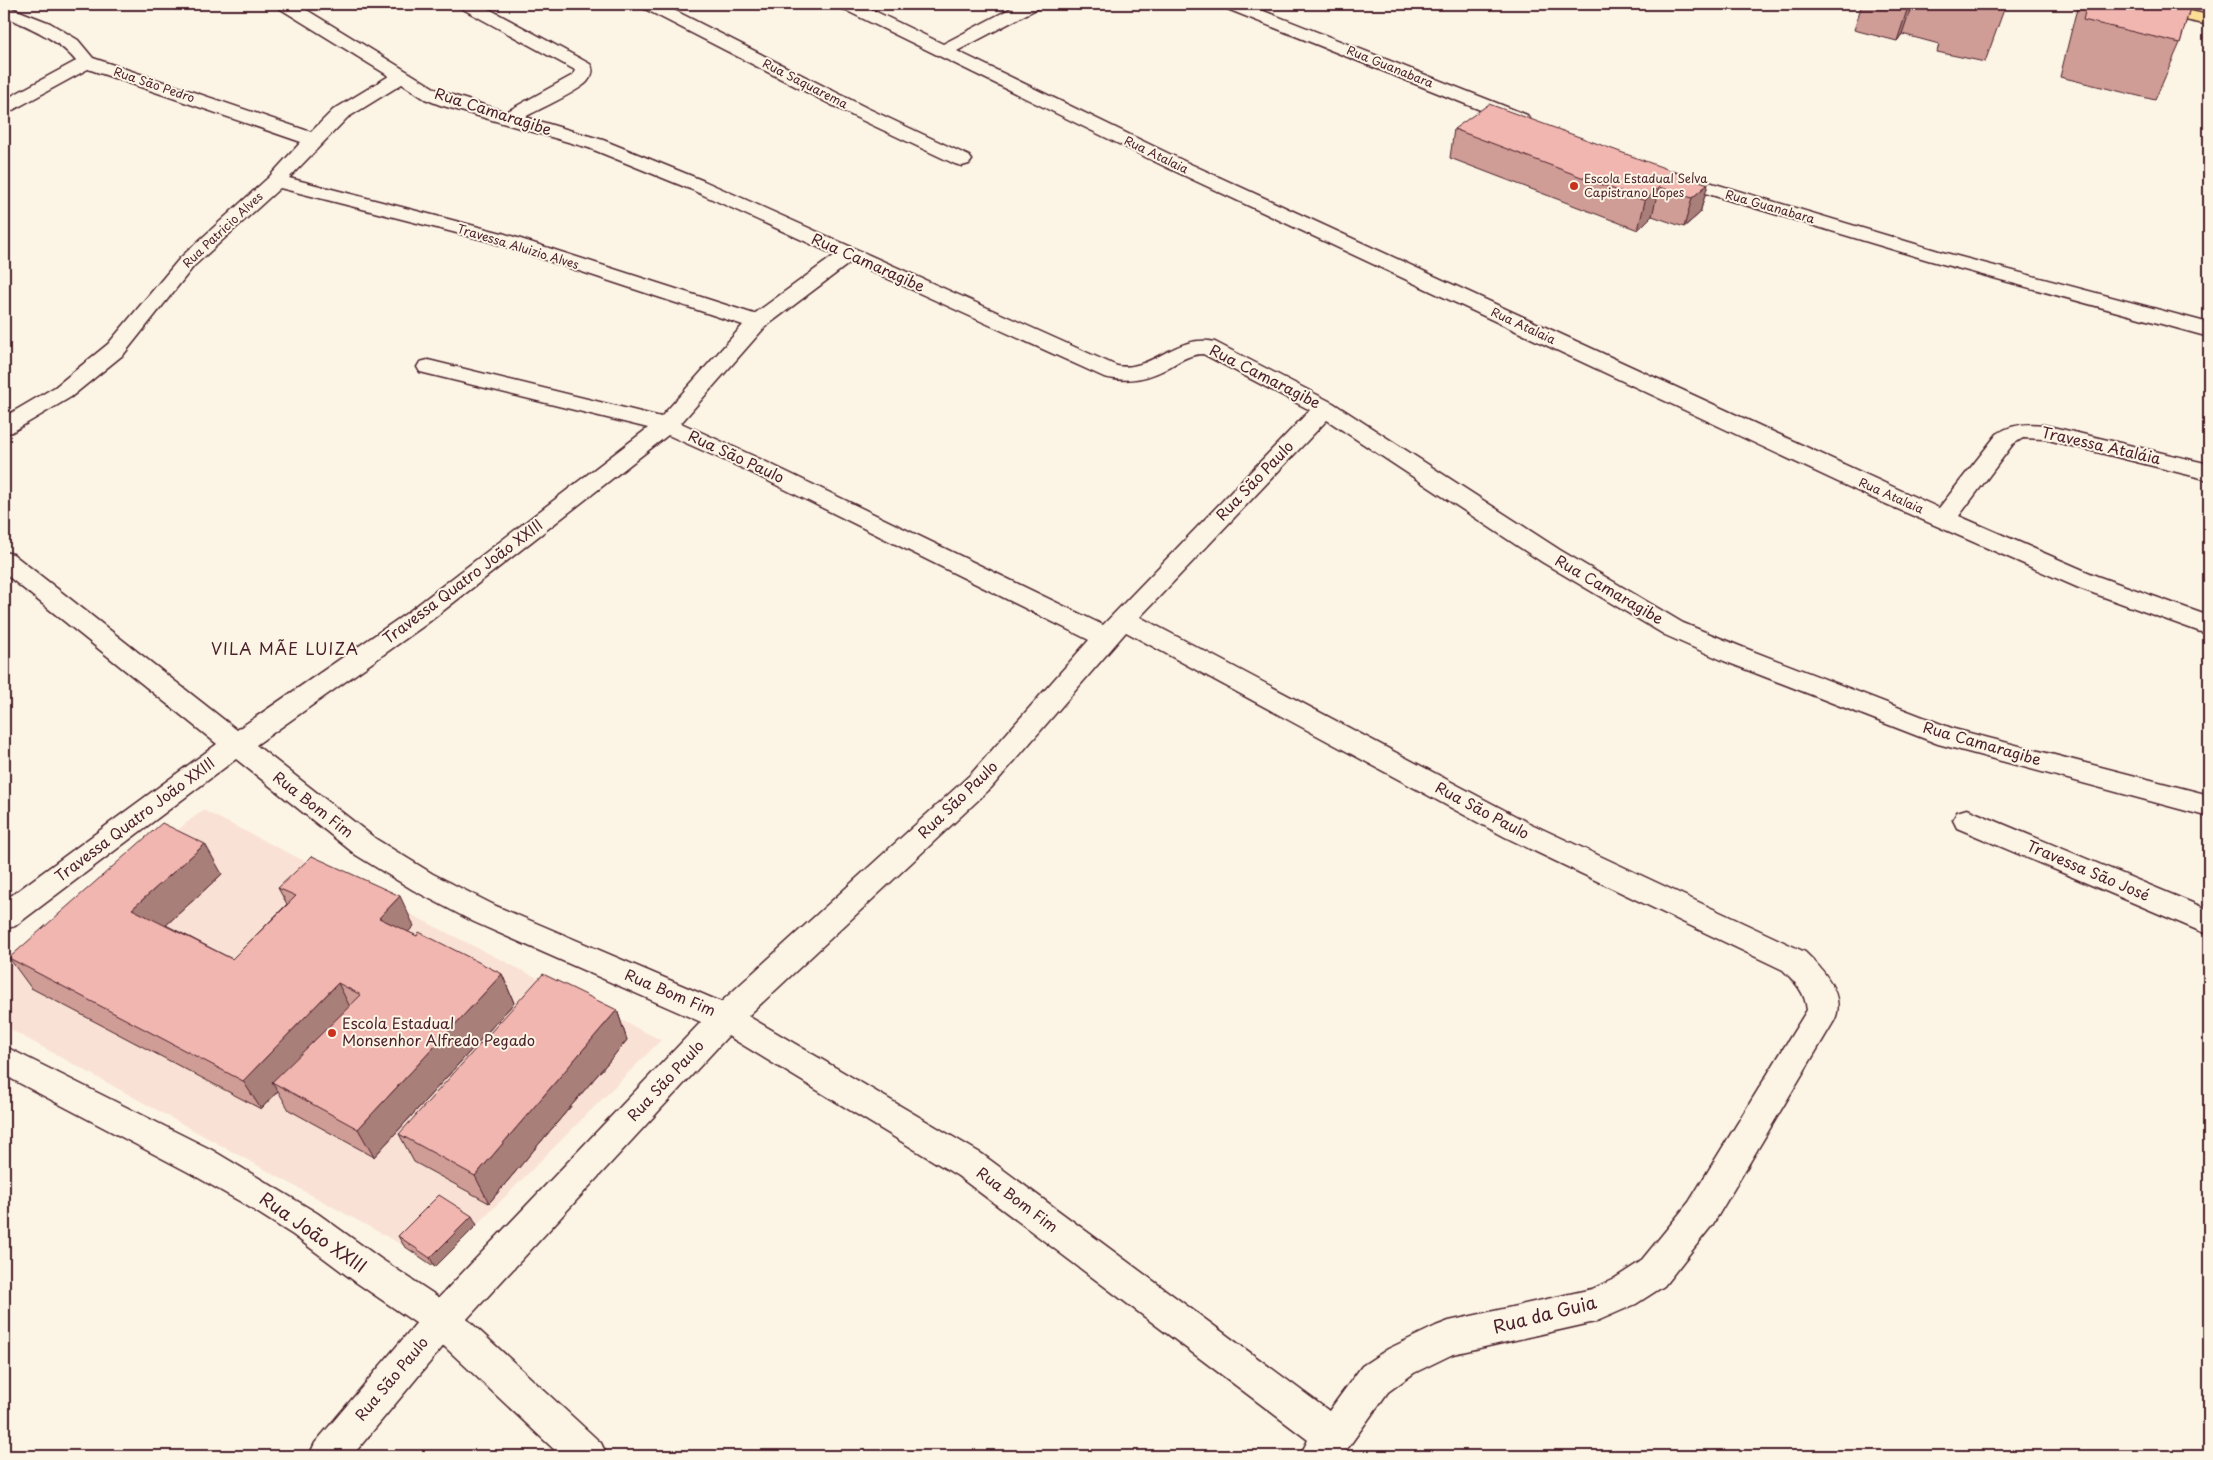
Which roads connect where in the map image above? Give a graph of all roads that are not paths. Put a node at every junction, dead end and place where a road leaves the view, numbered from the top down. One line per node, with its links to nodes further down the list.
1 (285, 4): 13 (street, Rua Camaragibe)
2 (467, 4): 15 (street)
3 (649, 4): 18 (street, Rua Saquarema)
4 (847, 4): 11 (street, Rua Atalaia)
5 (1032, 4): 11 (street)
6 (1231, 4): 16 (street, Rua Guanabara)
7 (2134, 4): 10 (main road)
8 (2180, 4): 10 (main road)
9 (4, 10): 12 (street)
10 (2206, 20)
11 (943, 51): 29 (street, Rua Atalaia)
12 (87, 62): 14 (street); 17 (street, Rua São Pedro)
13 (402, 76): 15 (street, Rua Camaragibe); 17 (street, Rua Patricio Alves)
14 (4, 107)
15 (508, 119): 21 (street, Rua Camaragibe)
16 (1538, 127)
17 (314, 140): 20 (street, Rua Patricio Alves)
18 (962, 160)
19 (1652, 170): 23 (street, Rua Guanabara)
20 (276, 181): 22 (street, Travessa Aluizio Alves); 27 (street, Rua Patricio Alves)
21 (849, 254): 22 (street, Travessa Quatro João XXIII); 25 (street, Rua Camaragibe)
22 (757, 322): 26 (street, Travessa Quatro João XXIII)
23 (2209, 330)
24 (428, 367): 26 (street, Rua São Paulo)
25 (1325, 408): 32 (street, Rua São Paulo); 34 (street, Rua Camaragibe)
26 (666, 425): 32 (street, Rua São Paulo); 33 (street, Travessa Quatro João XXIII)
27 (4, 427)
28 (2209, 472): 29 (street, Travessa Ataláia)
29 (1944, 519): 31 (street, Rua Atalaia)
30 (4, 560): 33 (street, Rua Bom Fim)
31 (2209, 626)
32 (1115, 628): 38 (street, Rua São Paulo); 39 (street, Rua São Paulo)
33 (237, 744): 36 (street, Travessa Quatro João XXIII); 39 (street, Rua Bom Fim)
34 (2209, 806)
35 (1967, 820): 37 (street, Travessa São José)
36 (4, 917)
37 (2209, 923)
38 (1823, 1012): 42 (street, Rua da Guia)
39 (725, 1018): 41 (street, Rua São Paulo); 42 (street, Rua Bom Fim)
40 (4, 1060): 41 (street, Rua João XXIII)
41 (442, 1320): 43 (street, Rua São Paulo); 44 (street, Rua João XXIII)
42 (1326, 1446)
43 (328, 1456)
44 (588, 1456)

